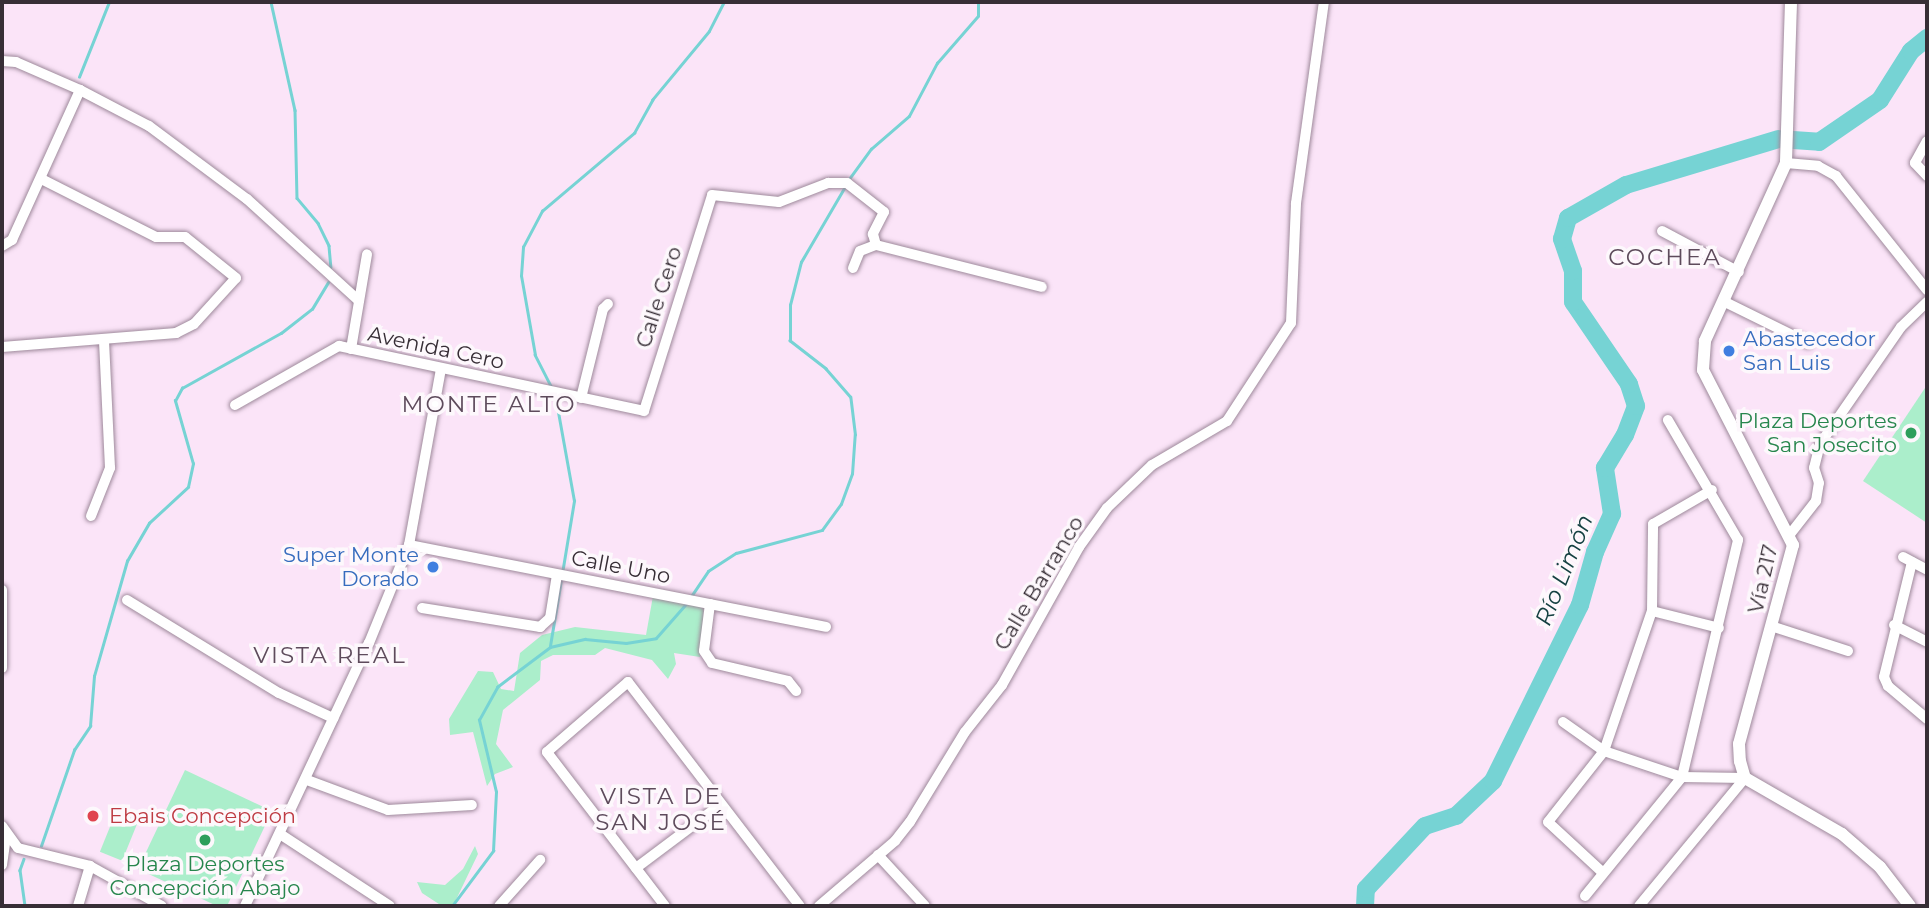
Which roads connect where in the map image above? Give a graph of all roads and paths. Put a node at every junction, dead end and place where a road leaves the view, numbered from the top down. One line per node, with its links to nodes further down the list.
1 (1324, 2): 61 (street, Calle Barranco)
2 (1791, 2): 6 (main road, Vía 217)
3 (2, 61): 4 (street)
4 (80, 90): 8 (street); 17 (street)
5 (1927, 141): 7 (street)
6 (1786, 163): 14 (main road, Vía 217); 16 (street)
7 (1927, 176)
8 (41, 179): 11 (street); 21 (street)
9 (1662, 230): 14 (street)
10 (876, 245): 13 (street); 15 (street); 28 (street, Calle Cero)
11 (2, 246)
12 (367, 254): 17 (street)
13 (853, 268)
14 (1738, 272): 18 (main road, Vía 217)
15 (1042, 287)
16 (1927, 289)
17 (359, 301): 24 (street)
18 (1723, 301): 22 (street); 32 (main road, Vía 217)
19 (1927, 302): 32 (street)
20 (608, 304): 26 (street)
21 (104, 339): 23 (street); 31 (street)
22 (1808, 343)
23 (2, 347)
24 (351, 349): 25 (street, Avenida Cero); 27 (street, Avenida Cero)
25 (441, 369): 26 (street, Avenida Cero); 33 (street)
26 (581, 398): 28 (street, Avenida Cero)
27 (235, 405)
28 (643, 411)
29 (1668, 420): 30 (street)
30 (1712, 490): 40 (street); 44 (street)
31 (91, 516)
32 (1791, 533): 42 (main road, Vía 217)
33 (409, 545): 35 (street, Calle Uno); 49 (street)
34 (1927, 570): 41 (street)
35 (557, 575): 38 (street, Calle Uno); 39 (street)
36 (2, 590): 47 (street)
37 (127, 600): 49 (street)
38 (710, 604): 43 (street, Calle Uno); 48 (street)
39 (422, 608)
40 (1652, 611): 44 (street); 52 (street)
41 (1894, 625): 45 (street); 50 (street)
42 (1772, 626): 46 (street); 54 (main road, Vía 217)
43 (826, 627)
44 (1719, 628): 53 (street)
45 (1927, 642)
46 (1848, 651)
47 (2, 668)
48 (796, 691)
49 (334, 719): 55 (street)
50 (1927, 719)
51 (1563, 722): 52 (street)
52 (1604, 751): 53 (street); 66 (street)
53 (1682, 777): 54 (street); 66 (street)
54 (1745, 778): 77 (street); 78 (main road)
55 (307, 779): 56 (street); 59 (street)
56 (472, 805)
57 (720, 805): 65 (street); 65 (street); 74 (street)
58 (2, 826): 60 (street)
59 (280, 834): 70 (street); 71 (street)
60 (6, 838): 63 (street); 64 (street)
61 (878, 855): 75 (street, Calle Barranco); 76 (street)
62 (540, 860): 72 (street)
63 (2, 865)
64 (90, 866): 68 (street); 69 (street)
65 (636, 868): 73 (street)
66 (1601, 871): 67 (street)
67 (1585, 896)
68 (78, 906)
69 (162, 906)
70 (246, 906)
71 (390, 906)
72 (499, 906)
73 (665, 906)
74 (800, 906)
75 (819, 906)
76 (925, 906)
77 (1639, 906)
78 (1910, 906)

